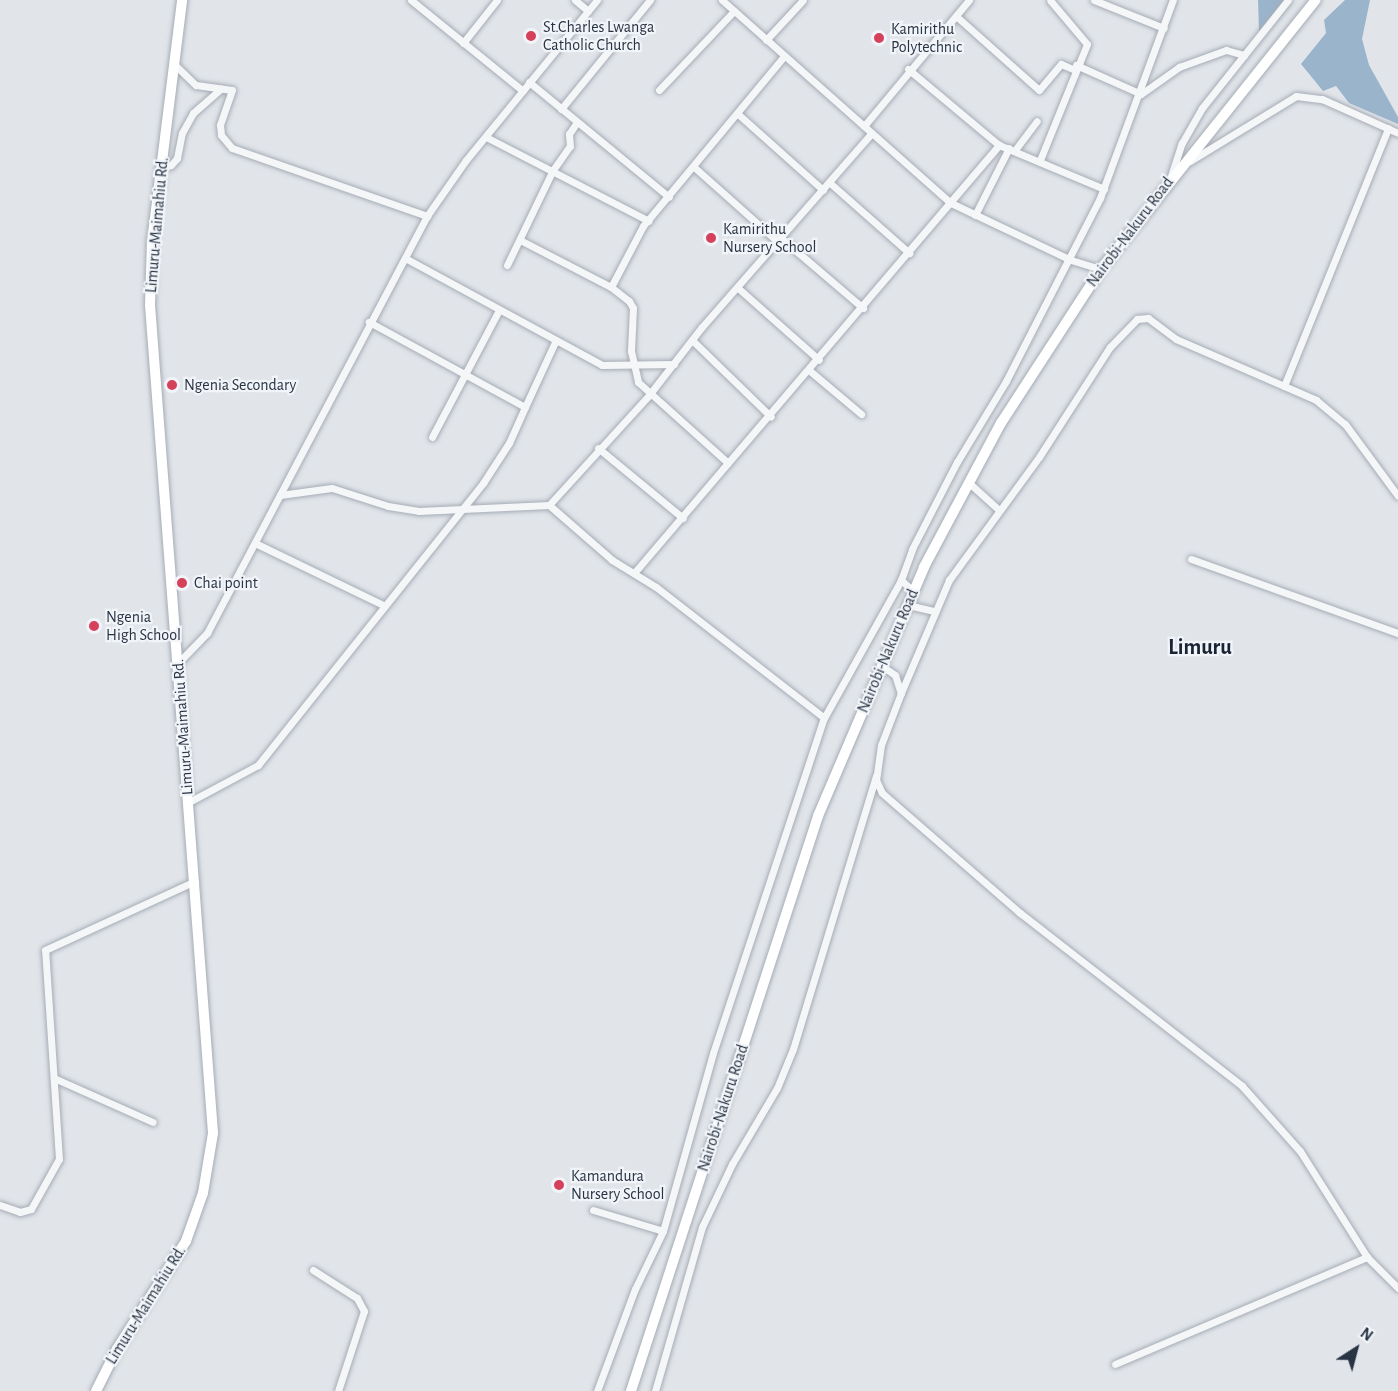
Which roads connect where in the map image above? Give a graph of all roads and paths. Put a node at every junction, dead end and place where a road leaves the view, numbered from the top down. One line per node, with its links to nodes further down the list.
1 (182, 0): 23 (highway, Limuru-Maimahiu Rd.)
2 (411, 0): 20 (street)
3 (497, 0): 20 (street)
4 (575, 0): 15 (street)
5 (597, 0): 15 (street)
6 (650, 0): 31 (street)
7 (722, 0): 16 (street)
8 (803, 0): 19 (street)
9 (969, 0): 17 (street)
10 (1094, 0): 18 (street)
11 (1173, 0): 18 (street)
12 (1288, 0): 21 (street)
13 (1316, 0): 46 (highway, Nairobi-Nakuru Road)
14 (1053, 1): 24 (street)
15 (588, 11): 26 (street)
16 (734, 11): 19 (street); 28 (street)
17 (956, 16): 24 (street); 25 (street)
18 (1164, 28): 30 (street)
19 (766, 40): 22 (street)
20 (463, 43): 29 (street)
21 (1244, 55): 30 (street); 47 (street)
22 (784, 56): 32 (street); 35 (street)
23 (174, 63): 27 (street); 44 (highway, Limuru-Maimahiu Rd.)
24 (1076, 68): 30 (street); 42 (street)
25 (908, 69): 35 (street); 40 (street)
26 (529, 82): 29 (street); 31 (street)
27 (221, 89): 44 (street); 54 (street)
28 (659, 90)
29 (523, 91): 39 (street)
30 (1141, 94): 49 (street)
31 (561, 109): 34 (street)
32 (738, 114): 43 (street); 50 (street)
33 (1037, 121): 41 (street)
34 (577, 122): 45 (street); 51 (street)
35 (864, 126): 37 (street)
36 (1388, 128): 38 (street); 46 (street); 75 (street)
37 (872, 133): 48 (street); 52 (street)
38 (1398, 133)
39 (486, 137): 45 (street); 54 (street)
40 (999, 145): 41 (street); 52 (street)
41 (1012, 149): 42 (street); 53 (street)
42 (1040, 160): 49 (street)
43 (694, 167): 51 (street); 56 (street)
44 (161, 168): 99 (highway, Limuru-Maimahiu Rd.)
45 (553, 170): 55 (street); 57 (street)
46 (1177, 170): 47 (highway, Nairobi-Nakuru Road)
47 (1170, 179): 62 (highway, Nairobi-Nakuru Road)
48 (830, 183): 50 (street); 58 (street)
49 (1104, 189): 60 (street)
50 (823, 190): 56 (street)
51 (669, 197): 55 (street)
52 (951, 203): 53 (street); 58 (street)
53 (975, 215): 60 (street)
54 (427, 216): 59 (street)
55 (649, 221): 63 (street)
56 (779, 239): 64 (street); 65 (street)
57 (520, 240): 61 (street); 63 (street)
58 (909, 253): 65 (street)
59 (405, 258): 66 (street); 67 (street)
60 (1071, 260): 62 (street); 93 (street)
61 (507, 265)
62 (1101, 270): 83 (highway, Nairobi-Nakuru Road)
63 (611, 287): 72 (street)
64 (738, 288): 69 (street); 70 (street)
65 (863, 308): 70 (street)
66 (498, 312): 68 (street); 74 (street)
67 (369, 322): 74 (street); 84 (street)
68 (555, 342): 72 (street); 77 (street)
69 (694, 342): 71 (street); 79 (street)
70 (819, 360): 73 (street)
71 (674, 364): 72 (street); 76 (street)
72 (634, 366): 76 (street)
73 (810, 371): 78 (street); 79 (street)
74 (465, 375): 77 (street); 80 (street)
75 (1284, 386): 85 (street); 88 (street)
76 (649, 395): 81 (street); 82 (street)
77 (525, 406): 87 (street)
78 (861, 414)
79 (771, 417): 82 (street)
80 (432, 436)
81 (598, 448): 86 (street); 89 (street)
82 (728, 464): 89 (street)
83 (968, 482): 88 (street); 94 (highway, Nairobi-Nakuru Road)
84 (279, 495): 87 (street); 90 (street)
85 (1398, 496)
86 (549, 505): 87 (street); 92 (street)
87 (464, 508): 95 (street)
88 (999, 510): 97 (street)
89 (683, 518): 92 (street)
90 (255, 543): 95 (street); 99 (street)
91 (1191, 559): 98 (street)
92 (634, 573): 102 (street)
93 (901, 580): 94 (street); 102 (street)
94 (914, 592): 96 (highway, Nairobi-Nakuru Road)
95 (383, 605): 104 (street)
96 (908, 605): 97 (street); 100 (highway, Nairobi-Nakuru Road)
97 (934, 611): 101 (street)
98 (1398, 633)
99 (178, 663): 104 (highway, Limuru-Maimahiu Rd.)
100 (882, 666): 101 (street); 110 (highway, Nairobi-Nakuru Road)
101 (901, 693): 103 (street)
102 (824, 718): 112 (street)
103 (877, 774): 111 (street); 113 (street)
104 (189, 802): 105 (highway, Limuru-Maimahiu Rd.)
105 (195, 881): 106 (street); 117 (highway, Limuru-Maimahiu Rd.)
106 (54, 1078): 107 (street); 108 (street)
107 (153, 1122)
108 (0, 1205)
109 (593, 1210): 112 (street)
110 (687, 1222): 111 (street); 120 (highway, Nairobi-Nakuru Road)
111 (702, 1227): 121 (street)
112 (663, 1231): 119 (street)
113 (1367, 1257): 115 (street); 116 (street)
114 (313, 1270): 118 (street)
115 (1398, 1288)
116 (1115, 1364)
117 (96, 1391)
118 (338, 1391)
119 (597, 1391)
120 (632, 1391)
121 (655, 1391)

